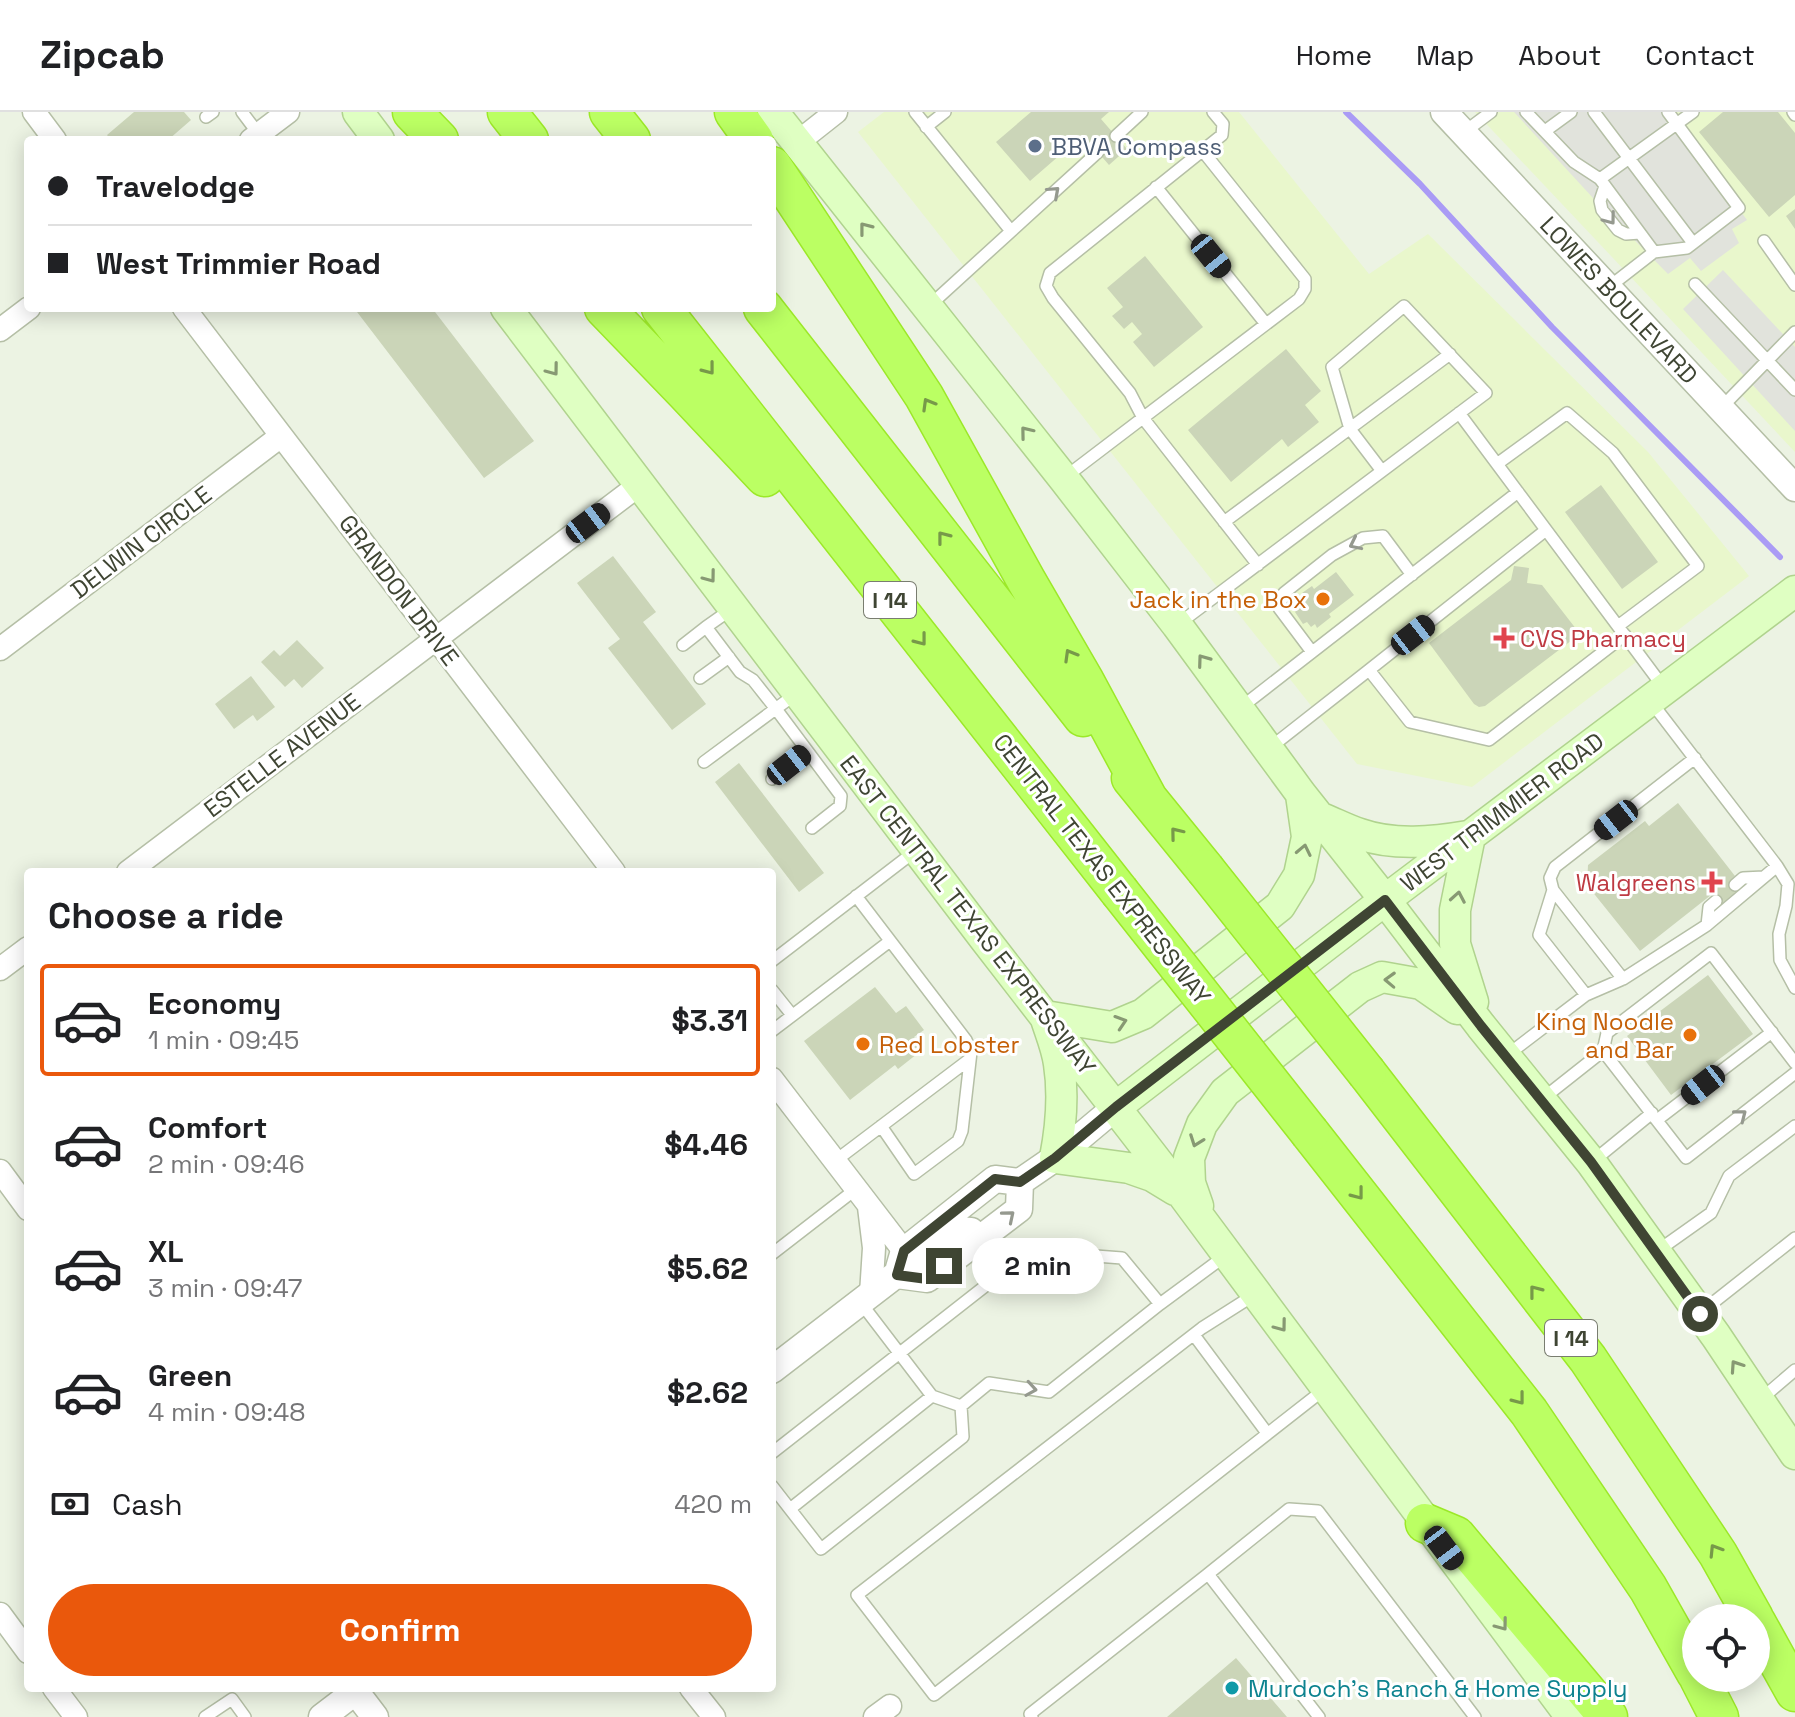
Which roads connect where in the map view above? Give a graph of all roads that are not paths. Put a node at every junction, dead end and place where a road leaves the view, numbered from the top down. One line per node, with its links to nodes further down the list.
1 (34, 112): 26 (street)
2 (242, 112): 27 (lane)
3 (288, 112): 28 (street)
4 (358, 112): 29 (main road)
5 (412, 112): 30 (highway)
6 (507, 112): 31 (highway)
7 (609, 112): 32 (highway)
8 (734, 112): 33 (highway)
9 (773, 112): 37 (main road)
10 (836, 112): 37 (street)
11 (915, 112): 23 (lane)
12 (945, 112): 23 (lane)
13 (1142, 112): 34 (lane)
14 (1213, 112): 35 (lane)
15 (1444, 112): 25 (street, LOWES BOULEVARD)
16 (1491, 112): 25 (lane)
17 (1526, 112): 24 (lane)
18 (1571, 112): 24 (lane)
19 (1594, 112): 38 (lane)
20 (1668, 112): 22 (lane)
21 (1693, 112): 22 (lane)
22 (1677, 124): 38 (lane); 44 (lane)
23 (926, 127): 41 (lane)
24 (1545, 131): 39 (lane)
25 (1463, 133): 48 (street, LOWES BOULEVARD)
26 (52, 136)
27 (256, 136)
28 (259, 136)
29 (376, 136)
30 (435, 136)
31 (526, 136)
32 (628, 136)
33 (751, 136)
34 (1116, 136)
35 (1202, 150): 40 (lane); 56 (lane)
36 (1098, 152): 41 (lane, one-way to 36)
37 (785, 154): 49 (main road, one-way to 37); 99 (highway, one-way to 37)
38 (1630, 158): 39 (lane); 44 (lane)
39 (1603, 182): 42 (lane); 42 (lane, one-way to 42)
40 (1156, 187): 56 (lane); 64 (lane)
41 (1011, 231): 49 (lane)
42 (1640, 233): 45 (lane)
43 (1764, 241): 47 (lane)
44 (1693, 243): 45 (lane)
45 (1654, 252): 48 (lane)
46 (1695, 284): 60 (lane)
47 (1795, 285)
48 (1608, 288): 62 (street, LOWES BOULEVARD)
49 (927, 307): 69 (main road, one-way to 49)
50 (24, 312): 57 (street)
51 (187, 312): 66 (street, GRANDON DRIVE)
52 (509, 312): 70 (main road, EAST CENTRAL TEXAS EXPRESSWAY, one-way to 70)
53 (608, 312): 76 (highway)
54 (664, 312): 76 (highway, CENTRAL TEXAS EXPRESSWAY / I 14, one-way to 76)
55 (766, 312): 99 (highway, I 14, one-way to 55)
56 (1266, 324): 64 (lane)
57 (0, 330)
58 (1795, 332): 60 (lane)
59 (1450, 354): 63 (lane); 65 (lane); 65 (lane)
60 (1767, 361): 61 (lane); 62 (lane)
61 (1795, 390)
62 (1721, 409): 71 (street, LOWES BOULEVARD)
63 (1459, 413): 67 (lane); 68 (lane)
64 (1143, 418): 69 (lane); 73 (lane)
65 (1350, 429): 68 (lane); 73 (lane)
66 (281, 436): 83 (street, GRANDON DRIVE); 85 (street, DELWIN CIRCLE)
67 (1497, 464): 72 (lane); 82 (lane)
68 (1382, 471): 75 (lane)
69 (1064, 479): 80 (main road)
70 (639, 485): 79 (main road, EAST CENTRAL TEXAS EXPRESSWAY, one-way to 79); 83 (street, ESTELLE AVENUE)
71 (1795, 488)
72 (1518, 492): 74 (lane); 77 (lane)
73 (1224, 522): 75 (lane)
74 (1546, 530): 82 (lane); 88 (lane)
75 (1258, 565): 80 (lane)
76 (870, 575): 177 (highway, CENTRAL TEXAS EXPRESSWAY / I 14, one-way to 177, bridge)
77 (1412, 575): 86 (lane); 86 (lane, one-way to 86)
78 (1795, 591): 90 (main road, WEST TRIMMIER ROAD)
79 (733, 608): 81 (lane); 91 (main road, EAST CENTRAL TEXAS EXPRESSWAY)
80 (1177, 625): 92 (main road, one-way to 80)
81 (706, 627): 84 (lane); 87 (lane)
82 (1621, 630): 88 (lane); 90 (lane)
83 (436, 639): 105 (street, ESTELLE AVENUE); 106 (street, GRANDON DRIVE)
84 (683, 645)
85 (0, 649)
86 (1312, 652): 92 (lane)
87 (729, 657): 89 (lane); 91 (lane)
88 (1369, 670): 93 (lane)
89 (700, 678)
90 (1658, 694): 95 (lane); 102 (main road, WEST TRIMMIER ROAD)
91 (786, 701): 94 (lane); 96 (lane); 98 (main road, EAST CENTRAL TEXAS EXPRESSWAY)
92 (1239, 709): 93 (main road)
93 (1268, 749): 100 (main road)
94 (807, 751): 97 (lane); 98 (lane)
95 (1695, 758): 104 (lane); 109 (lane)
96 (704, 762)
97 (772, 779)
98 (852, 787): 101 (lane); 103 (main road, EAST CENTRAL TEXAS EXPRESSWAY)
99 (1147, 797): 173 (highway, I 14, one-way to 99, bridge)
100 (1310, 805): 102 (main road); 111 (main road); 123 (main road, one-way to 100)
101 (812, 828)
102 (1470, 836): 111 (main road, WEST TRIMMIER ROAD); 124 (main road, one-way to 102)
103 (917, 850): 110 (lane); 123 (main road, EAST CENTRAL TEXAS EXPRESSWAY)
104 (1777, 866): 107 (lane); 119 (lane)
105 (133, 868)
106 (611, 868)
107 (1764, 877): 108 (lane); 113 (lane)
108 (1735, 885)
109 (1553, 890): 118 (lane); 121 (lane)
110 (856, 896): 114 (lane); 116 (lane)
111 (1385, 900): 124 (main road); 134 (main road, WEST TRIMMIER ROAD)
112 (1716, 901): 113 (lane)
113 (1707, 925): 118 (lane)
114 (890, 941): 122 (lane); 129 (lane)
115 (24, 953): 117 (street)
116 (776, 958)
117 (0, 969)
118 (1623, 979): 121 (lane)
119 (1795, 988)
120 (776, 995): 122 (lane)
121 (1586, 995): 128 (lane)
122 (792, 1015): 125 (lane)
123 (1045, 1016): 134 (main road, EAST CENTRAL TEXAS EXPRESSWAY); 138 (main road)
124 (1481, 1026): 128 (main road); 146 (main road, one-way to 146)
125 (776, 1028)
126 (1772, 1032): 127 (lane); 130 (lane); 135 (lane)
127 (1603, 1051): 133 (lane); 135 (lane)
128 (1505, 1056): 133 (main road)
129 (970, 1059): 136 (lane); 136 (lane)
130 (1795, 1063)
131 (1795, 1073): 135 (lane, one-way to 131)
132 (776, 1084): 139 (street)
133 (1541, 1101): 140 (main road)
134 (1116, 1107): 138 (street, WEST TRIMMIER ROAD); 143 (main road, EAST CENTRAL TEXAS EXPRESSWAY)
135 (1654, 1117): 140 (lane)
136 (881, 1126): 139 (lane)
137 (1795, 1126): 150 (lane)
138 (1055, 1158): 142 (street, WEST TRIMMIER ROAD); 143 (main road)
139 (835, 1161): 144 (street)
140 (1591, 1162): 150 (main road)
141 (0, 1171): 145 (street)
142 (1020, 1182): 148 (street, one-way to 142); 152 (street, WEST TRIMMIER ROAD)
143 (1183, 1195): 146 (main road, EAST CENTRAL TEXAS EXPRESSWAY)
144 (863, 1197): 149 (lane); 152 (street); 155 (street)
145 (24, 1204)
146 (1208, 1229): 151 (main road, EAST CENTRAL TEXAS EXPRESSWAY)
147 (1795, 1238): 157 (lane)
148 (978, 1240): 152 (street); 153 (lane)
149 (776, 1251)
150 (1655, 1252): 157 (main road)
151 (1226, 1255): 154 (main road, EAST CENTRAL TEXAS EXPRESSWAY); 156 (lane)
152 (901, 1263): 155 (street, WEST TRIMMIER ROAD)
153 (1004, 1271): 156 (lane); 159 (lane)
154 (1256, 1293): 158 (lane); 162 (main road, EAST CENTRAL TEXAS EXPRESSWAY, one-way to 162)
155 (865, 1298): 159 (lane); 160 (street, WEST TRIMMIER ROAD)
156 (1160, 1304): 165 (lane, one-way to 156)
157 (1700, 1314): 164 (main road, one-way to 157)
158 (1194, 1335): 166 (lane); 166 (lane)
159 (899, 1352): 163 (lane); 167 (lane)
160 (776, 1367)
161 (1795, 1370): 164 (lane)
162 (1326, 1387): 166 (lane); 171 (main road, EAST CENTRAL TEXAS EXPRESSWAY)
163 (932, 1396): 165 (lane); 170 (lane)
164 (1760, 1401): 168 (main road)
165 (961, 1406): 170 (lane)
166 (1267, 1433)
167 (776, 1450)
168 (1795, 1454)
169 (776, 1491): 170 (lane)
170 (790, 1509)
171 (1425, 1523): 194 (main road, EAST CENTRAL TEXAS EXPRESSWAY, one-way to 194); 195 (highway)
172 (1208, 1574): 191 (lane); 192 (lane); 193 (lane)
173 (1746, 1604)
174 (0, 1614): 175 (street)
175 (24, 1647)
176 (1770, 1647): 183 (highway, I 14)
177 (1682, 1649)
178 (57, 1692): 185 (street)
179 (352, 1692): 188 (street)
180 (358, 1692): 189 (street)
181 (694, 1692): 190 (street)
182 (1706, 1692): 196 (highway, CENTRAL TEXAS EXPRESSWAY / I 14)
183 (1795, 1692)
184 (233, 1693): 186 (lane); 187 (lane)
185 (76, 1717)
186 (205, 1717)
187 (245, 1717)
188 (322, 1717)
189 (375, 1717)
190 (714, 1717)
191 (1032, 1717)
192 (1319, 1717)
193 (1475, 1717)
194 (1571, 1717)
195 (1608, 1717)
196 (1719, 1717)

